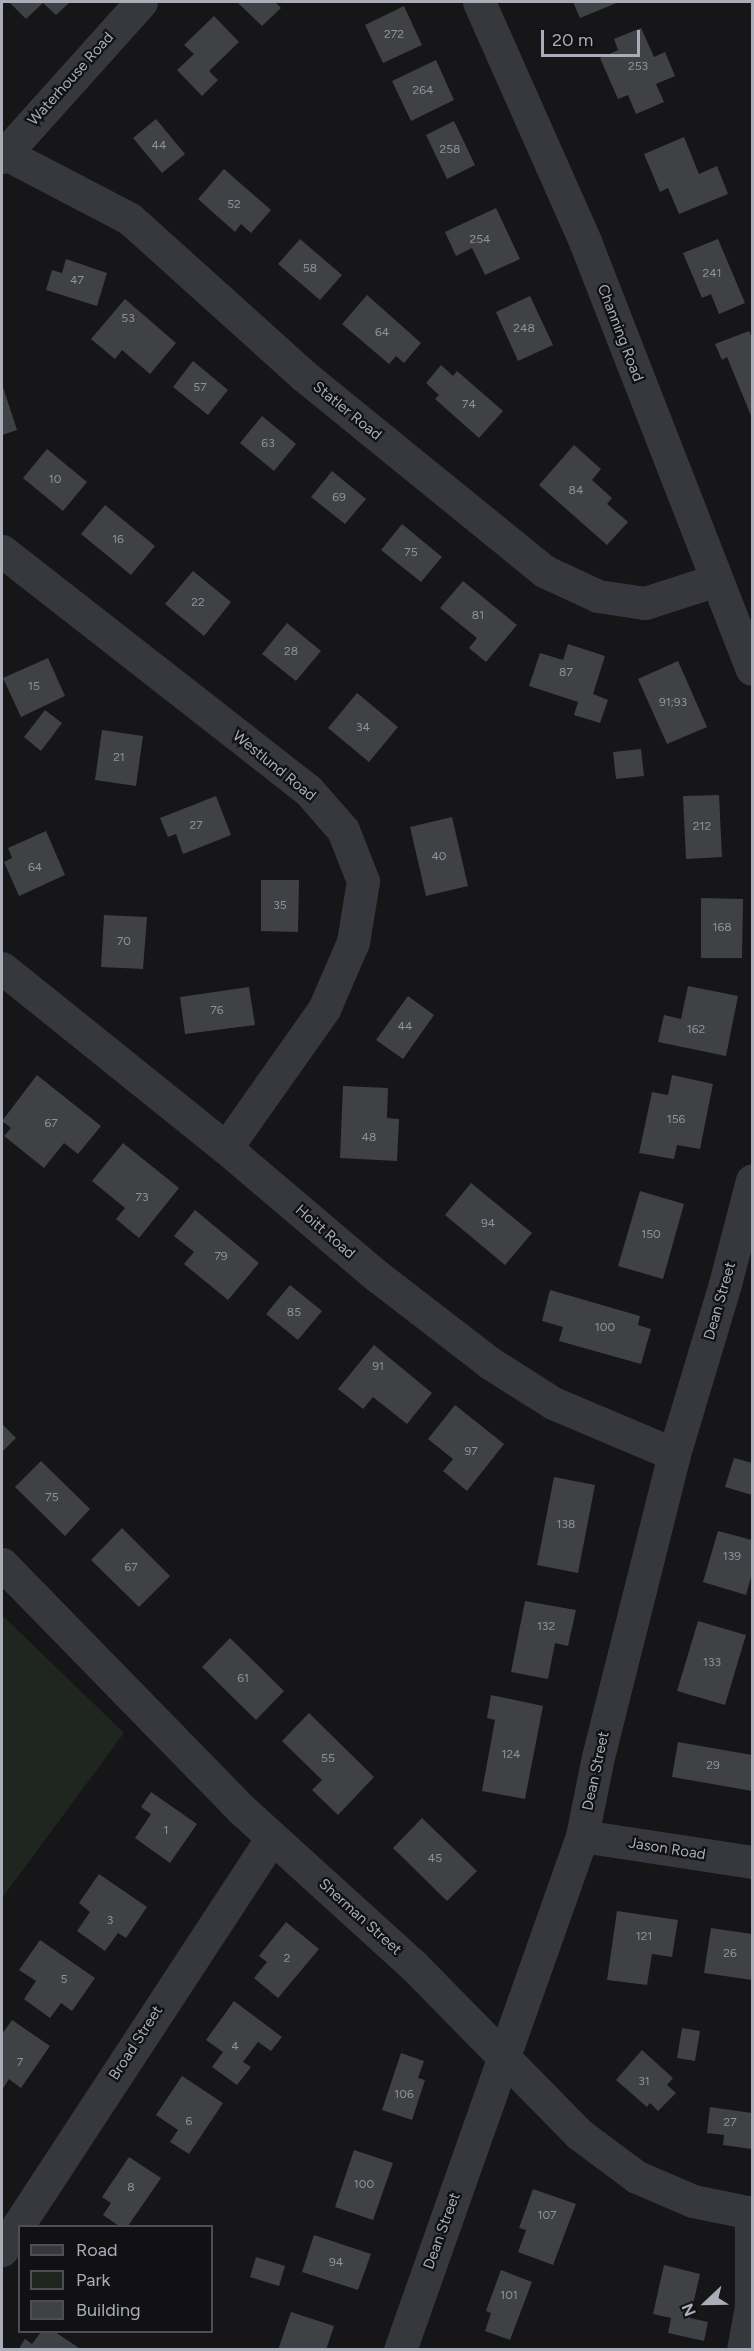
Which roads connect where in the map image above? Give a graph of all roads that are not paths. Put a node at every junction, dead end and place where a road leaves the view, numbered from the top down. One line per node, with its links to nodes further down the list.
1 (141, 2): 3 (street, Waterhouse Road)
2 (478, 2): 5 (street, Channing Road)
3 (2, 154): 5 (street, Statler Road)
4 (2, 551): 8 (street, Westlund Road)
5 (716, 580): 6 (street, Channing Road)
6 (753, 669)
7 (2, 968): 8 (street, Hoitt Road)
8 (226, 1148): 10 (street, Hoitt Road)
9 (753, 1180): 10 (street, Dean Street)
10 (674, 1455): 12 (street, Dean Street)
11 (2, 1564): 13 (street, Sherman Street)
12 (582, 1836): 14 (street, Jason Road); 15 (street, Dean Street)
13 (272, 1838): 15 (street, Sherman Street); 17 (street, Broad Street)
14 (753, 1863)
15 (504, 2058): 16 (street, Sherman Street); 20 (street, Dean Street)
16 (752, 2213): 21 (street)
17 (18, 2225)
18 (18, 2226): 19 (street, Broad Street)
19 (2, 2250)
20 (400, 2349)
21 (743, 2349)

